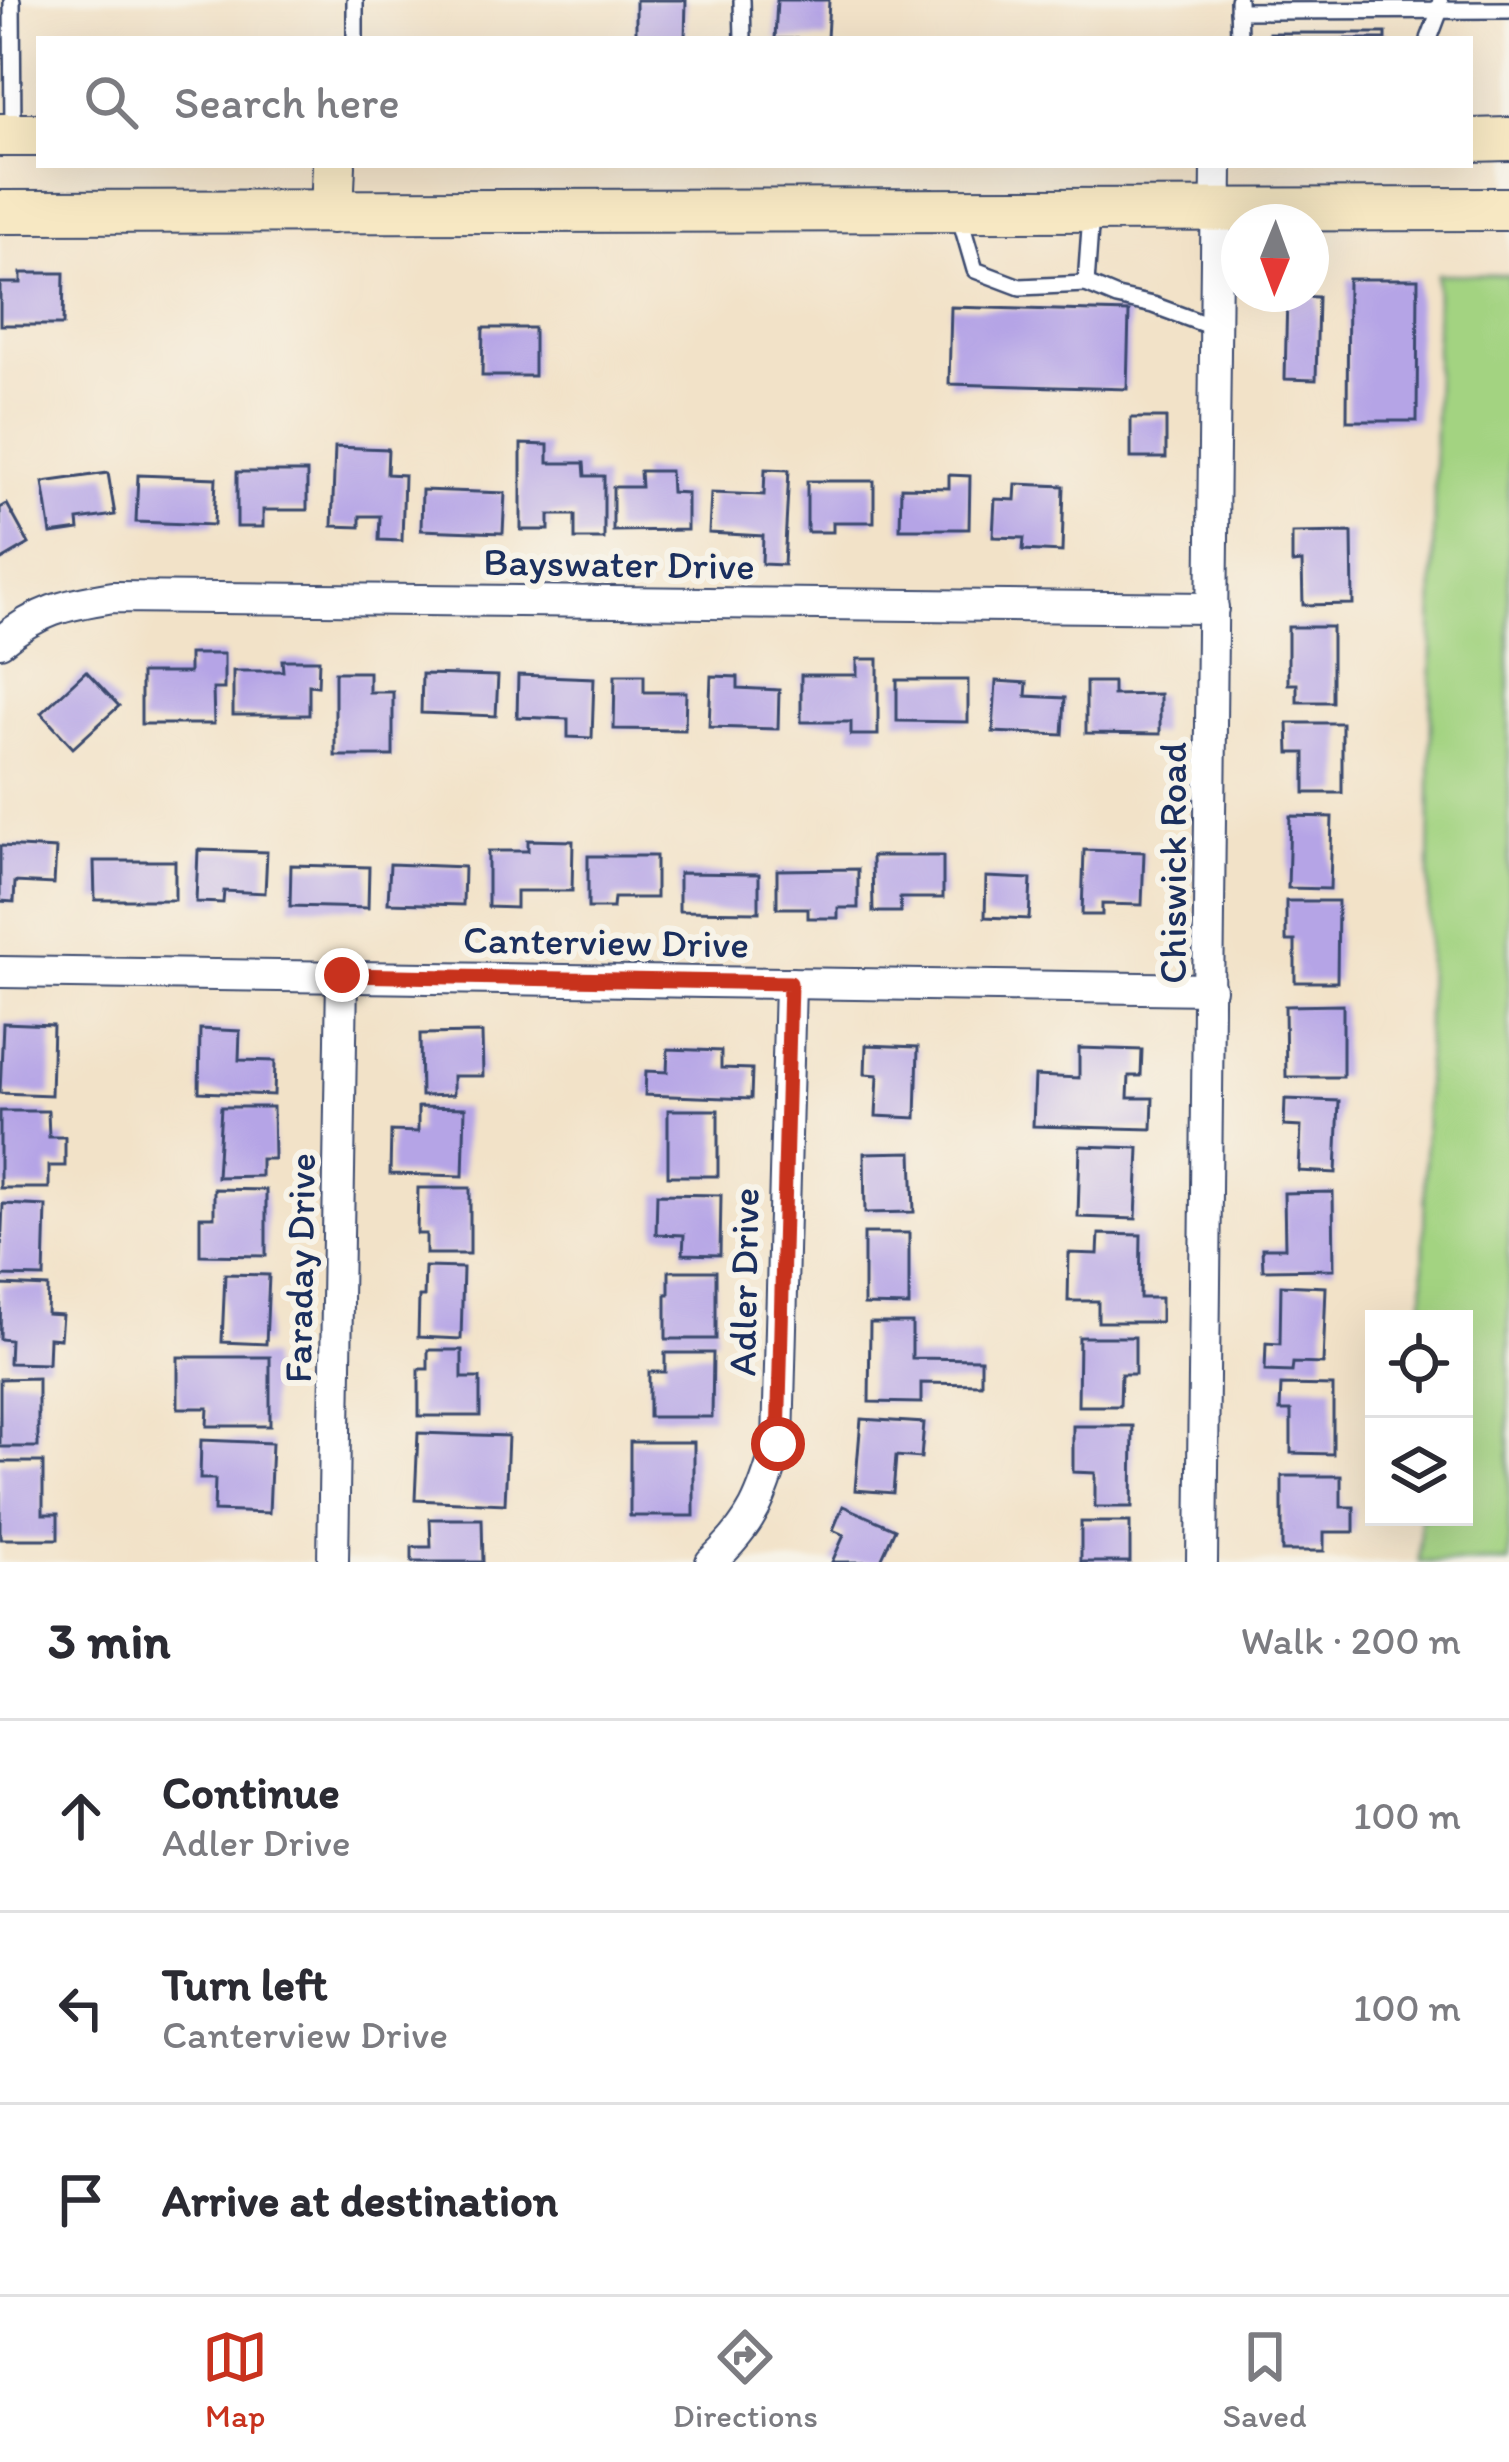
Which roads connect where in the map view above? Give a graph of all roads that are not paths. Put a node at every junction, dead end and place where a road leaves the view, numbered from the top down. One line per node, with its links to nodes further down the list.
1 (12, 0): 11 (lane)
2 (356, 0): 7 (lane)
3 (742, 0): 8 (lane)
4 (1440, 5): 5 (lane); 6 (lane); 10 (lane)
5 (1238, 6): 9 (lane)
6 (1509, 10)
7 (355, 36)
8 (743, 36)
9 (1239, 36)
10 (1430, 36)
11 (17, 135)
12 (1509, 139): 13 (main road)
13 (1473, 140)
14 (334, 168): 18 (main road)
15 (1217, 168): 21 (street, Chiswick Road)
16 (1509, 209): 21 (main road)
17 (0, 212): 18 (main road)
18 (332, 212): 19 (main road)
19 (958, 212): 20 (main road); 22 (lane)
20 (1091, 212): 21 (main road); 22 (lane)
21 (1216, 212): 23 (street, Chiswick Road)
22 (1085, 284): 23 (lane)
23 (1215, 328): 24 (street, Chiswick Road)
24 (1213, 608): 25 (street, Bayswater Drive); 29 (street, Chiswick Road)
25 (0, 643)
26 (0, 972): 27 (street, Canterview Drive)
27 (342, 975): 28 (street, Canterview Drive); 30 (street, Faraday Drive)
28 (790, 983): 29 (street, Canterview Drive); 31 (street, Adler Drive)
29 (1210, 989): 32 (street, Chiswick Road)
30 (333, 1562)
31 (711, 1562)
32 (1202, 1562)

